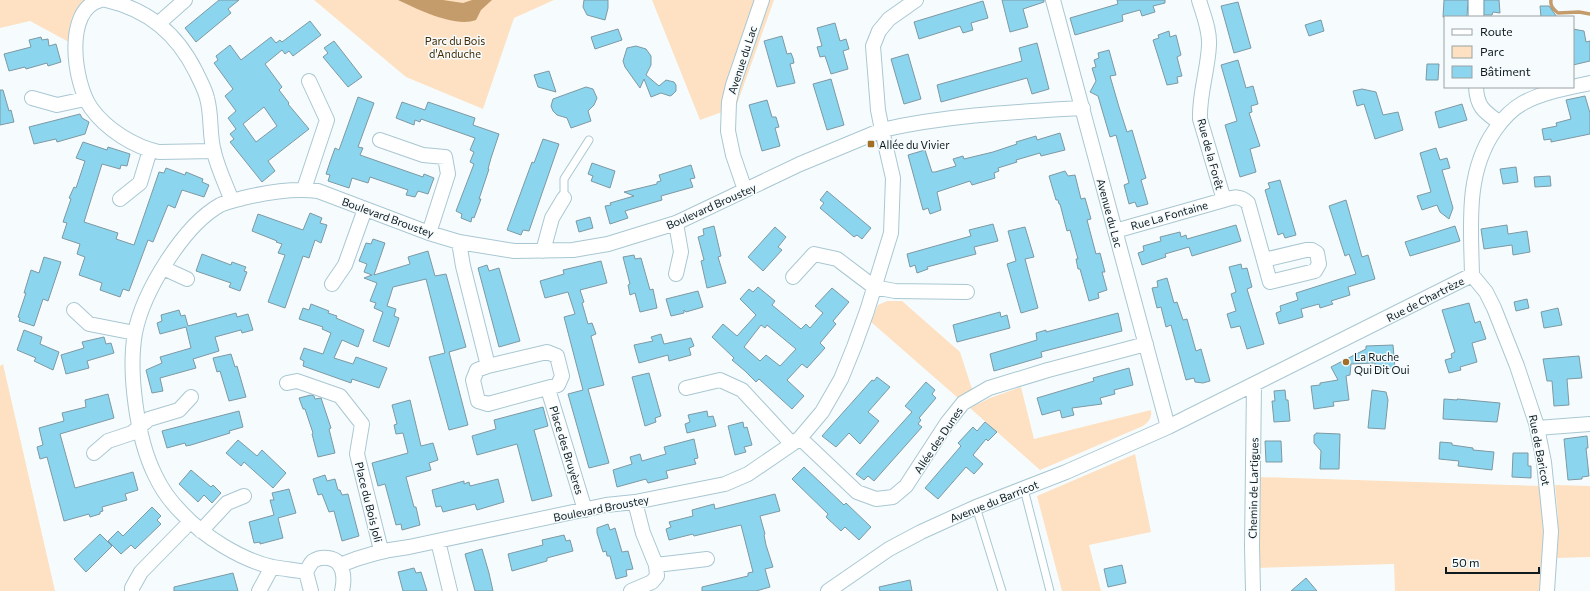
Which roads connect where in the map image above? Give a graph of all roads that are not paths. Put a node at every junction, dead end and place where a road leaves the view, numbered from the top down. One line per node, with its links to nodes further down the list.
1 (101, 0): 17 (street)
2 (106, 0): 10 (street)
3 (185, 0): 10 (street)
4 (762, 0): 26 (street, Avenue du Lac)
5 (916, 0): 20 (street)
6 (1053, 0): 18 (street, Avenue du Lac)
7 (1200, 0): 29 (street, Rue de la Forêt)
8 (1476, 0): 9 (street)
9 (1476, 16)
10 (159, 23): 24 (street)
11 (309, 81): 25 (street)
12 (1590, 83): 13 (street, Rue de Chartrèze)
13 (1574, 87)
14 (1476, 88): 19 (street)
15 (1569, 88): 19 (street, Rue de Chartrèze)
16 (32, 98): 17 (street)
17 (86, 99): 23 (street)
18 (1083, 108): 20 (street); 33 (street, Avenue du Lac)
19 (1500, 123): 40 (street, Rue de Chartrèze)
20 (882, 130): 26 (street, Boulevard Broustey); 44 (street, Boulevard Broustey)
21 (380, 140): 34 (street)
22 (589, 140): 27 (lane)
23 (150, 150): 24 (street); 28 (street)
24 (214, 150): 30 (street)
25 (304, 189): 30 (street, Boulevard Broustey); 31 (street, Boulevard Broustey)
26 (745, 190): 32 (street, Boulevard Broustey)
27 (564, 198): 36 (street)
28 (120, 199)
29 (1224, 200): 33 (street, Rue La Fontaine); 37 (street, Rue de la Forêt)
30 (232, 201): 38 (street, Boulevard Broustey)
31 (365, 209): 34 (street, Boulevard Broustey); 43 (street)
32 (676, 223): 36 (street, Boulevard Broustey); 39 (street)
33 (1114, 231): 48 (street, Avenue du Lac)
34 (429, 233): 35 (street, Boulevard Broustey)
35 (459, 242): 36 (street, Boulevard Broustey); 49 (street)
36 (543, 251)
37 (1264, 260)
38 (163, 268): 42 (street); 47 (street, Boulevard Broustey)
39 (676, 274)
40 (1472, 275): 51 (street, Rue de Chartrèze); 58 (street, Rue de Baricot)
41 (793, 276): 44 (street)
42 (187, 279)
43 (332, 284)
44 (874, 287): 45 (street); 59 (street, Boulevard Broustey)
45 (966, 292)
46 (74, 310): 47 (street)
47 (135, 332): 56 (street, Boulevard Broustey)
48 (1146, 344): 57 (street, Avenue du Lac); 59 (street, Allée des Dunes)
49 (488, 366): 53 (street); 53 (street)
50 (287, 383): 69 (street, Place du Bois Joli)
51 (1254, 384): 57 (street, Rue de Chartrèze); 85 (street, Chemin de Lartigues)
52 (686, 388): 59 (street, Allée des Dunes)
53 (548, 389): 65 (street, Place des Bruyères)
54 (191, 397): 56 (street)
55 (1590, 424): 58 (street)
56 (140, 426): 60 (street); 66 (street, Boulevard Broustey)
57 (1168, 427): 61 (street, Avenue du Barricot)
58 (1537, 428): 86 (street, Rue de Baricot)
59 (796, 441): 63 (street, Boulevard Broustey)
60 (94, 453)
61 (1024, 489): 64 (street, Avenue du Barricot); 84 (lane)
62 (244, 496): 67 (street)
63 (635, 502): 65 (street, Boulevard Broustey); 72 (street)
64 (976, 508): 75 (street, Avenue du Barricot); 83 (lane)
65 (586, 510): 68 (street, Boulevard Broustey)
66 (190, 522): 67 (street, Boulevard Broustey); 76 (street)
67 (202, 530): 73 (street, Boulevard Broustey)
68 (438, 541): 69 (street, Boulevard Broustey); 80 (street)
69 (381, 550): 71 (street, Boulevard Broustey)
70 (707, 559): 72 (street)
71 (340, 565): 74 (street); 79 (street)
72 (656, 565): 81 (street)
73 (272, 567): 74 (street, Boulevard Broustey); 77 (street)
74 (306, 572): 78 (street)
75 (842, 587): 82 (street, Avenue du Barricot)
76 (132, 591)
77 (259, 591)
78 (311, 591)
79 (342, 591)
80 (450, 591)
81 (630, 591)
82 (828, 591)
83 (1002, 591)
84 (1050, 591)
85 (1253, 591)
86 (1547, 591)

